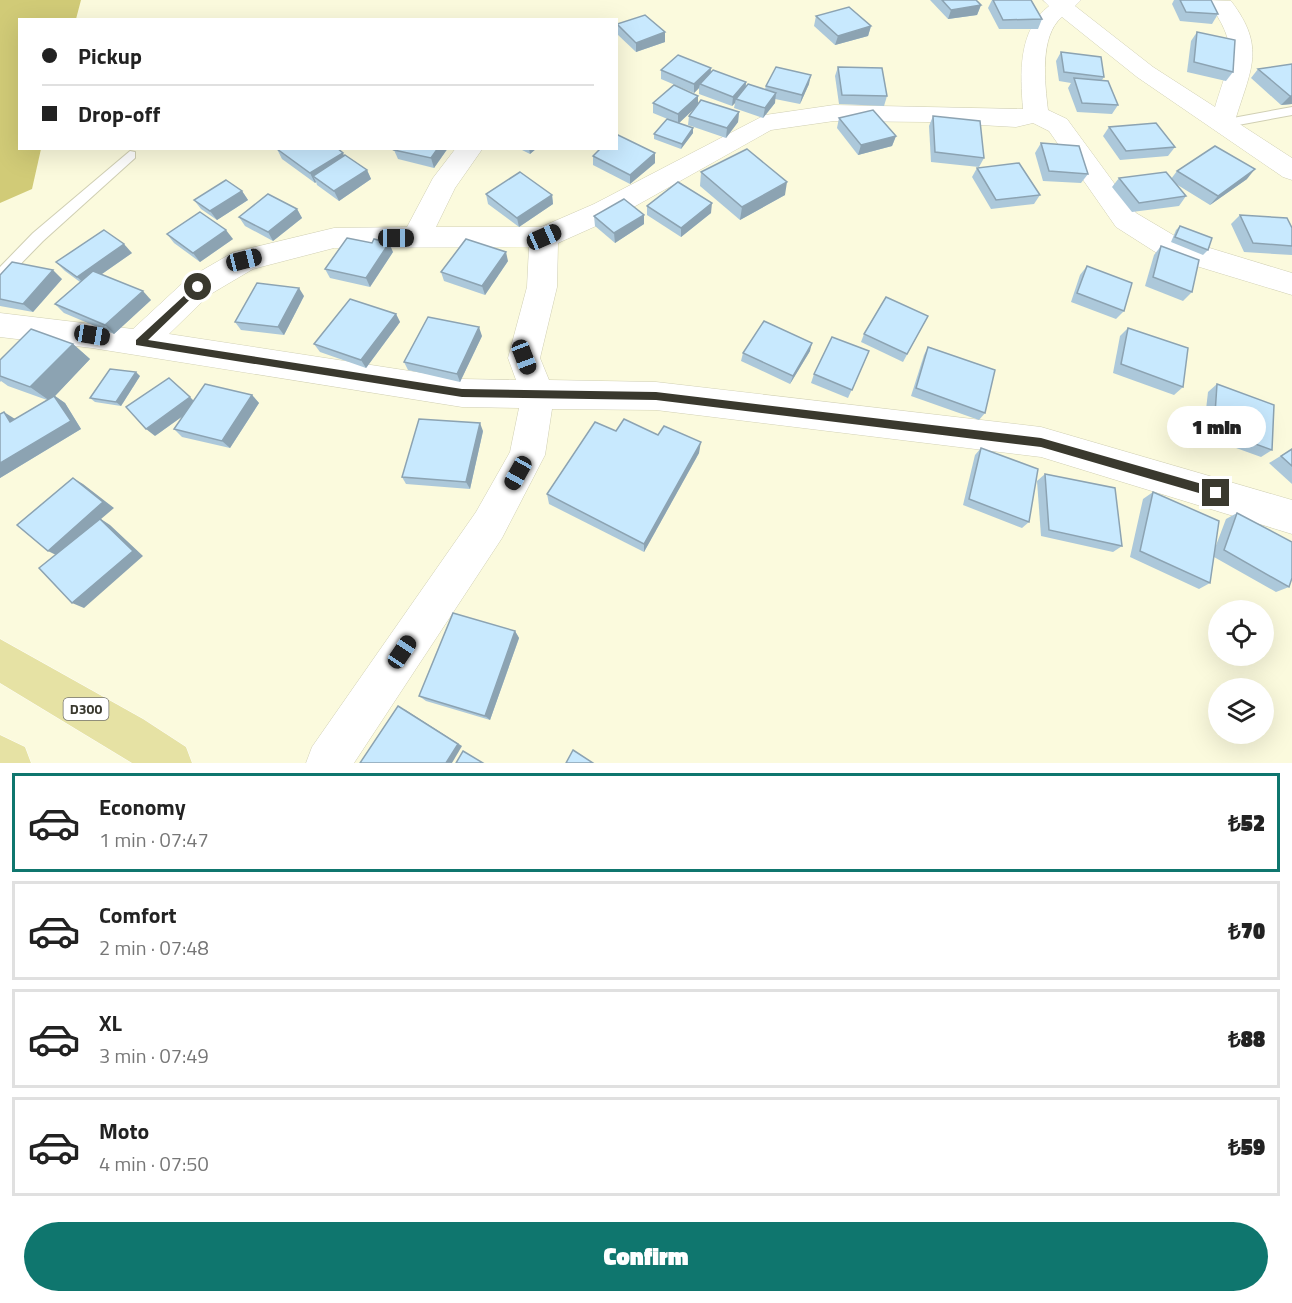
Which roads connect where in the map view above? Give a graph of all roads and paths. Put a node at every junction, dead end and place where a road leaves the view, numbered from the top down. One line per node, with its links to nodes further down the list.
1 (1218, 0): 5 (street)
2 (1062, 2): 4 (street); 5 (street)
3 (1292, 111): 5 (lane)
4 (1036, 114): 9 (street); 12 (street)
5 (1222, 124): 8 (street)
6 (468, 150): 10 (street)
7 (130, 155): 11 (lane)
8 (1292, 171)
9 (544, 237): 10 (street); 15 (street)
10 (416, 238): 14 (street)
11 (0, 276)
12 (1292, 284)
13 (0, 325): 14 (street)
14 (139, 343): 15 (street)
15 (538, 394): 16 (street); 21 (street)
16 (1292, 517)
17 (0, 660): 20 (highway, D300)
18 (0, 758): 19 (highway)
19 (9, 763)
20 (170, 763)
21 (328, 763)

